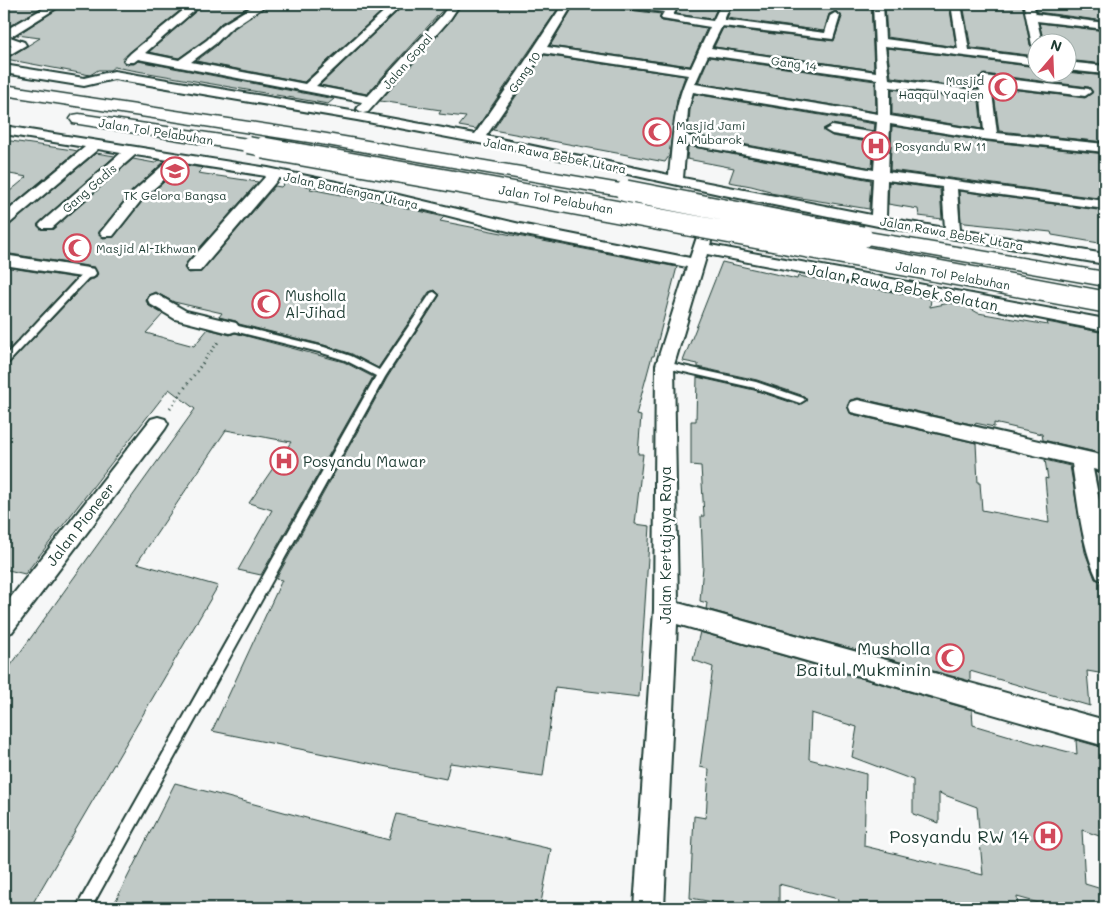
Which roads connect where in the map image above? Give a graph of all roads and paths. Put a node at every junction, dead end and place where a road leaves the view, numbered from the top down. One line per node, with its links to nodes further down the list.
1 (58, 4): 17 (street)
2 (197, 4): 23 (street)
3 (263, 4): 26 (street)
4 (398, 4): 36 (street)
5 (455, 4): 40 (street, Jalan Gopal)
6 (568, 4): 19 (street, Gang 10)
7 (620, 4): 14 (street)
8 (726, 4): 14 (street)
9 (878, 4): 18 (street)
10 (956, 4): 21 (street)
11 (1029, 4): 13 (street)
12 (835, 16): 14 (street)
13 (1031, 17): 15 (street); 16 (street)
14 (718, 23): 20 (street)
15 (1105, 26)
16 (1034, 32)
17 (4, 37): 22 (street)
18 (879, 42): 21 (street); 32 (street)
19 (540, 49): 30 (street); 49 (street, Gang 10)
20 (705, 51): 30 (street); 32 (street, Gang 14)
21 (964, 53): 24 (street)
22 (4, 55)
23 (136, 55): 26 (street); 31 (street)
24 (978, 55): 25 (street); 33 (street)
25 (1026, 61)
26 (181, 64): 36 (street)
27 (1076, 67): 29 (street)
28 (4, 69): 31 (street, Jalan Rawa Bebek Utara)
29 (1105, 70)
30 (695, 72): 35 (street)
31 (114, 76): 43 (street, Jalan Rawa Bebek Utara)
32 (883, 79): 39 (street, Gang 14); 44 (street)
33 (984, 80): 38 (street); 39 (street)
34 (4, 81): 41 (highway)
35 (688, 87): 44 (street); 50 (street)
36 (308, 88): 40 (street)
37 (4, 90): 41 (highway, Jalan Tol Pelabuhan)
38 (1085, 92)
39 (986, 96): 47 (street)
40 (372, 100): 43 (street, Jalan Gopal)
41 (146, 110): 71 (highway, Jalan Tol Pelabuhan, bridge)
42 (58, 116): 74 (highway, Jalan Tol Pelabuhan, bridge)
43 (357, 116): 49 (street, Jalan Rawa Bebek Utara)
44 (883, 119): 47 (street); 48 (street)
45 (4, 130): 51 (street, Jalan Bandengan Utara)
46 (832, 130): 48 (street)
47 (991, 136): 52 (street)
48 (882, 138): 56 (street)
49 (478, 139): 57 (street, Jalan Rawa Bebek Utara)
50 (678, 139): 56 (street); 57 (street)
51 (95, 145): 53 (street, Jalan Bandengan Utara); 61 (street)
52 (1105, 148)
53 (131, 151): 54 (street, Jalan Bandengan Utara); 63 (street, Gang Gadis)
54 (180, 158): 55 (street, Jalan Bandengan Utara); 64 (street)
55 (275, 174): 66 (street, Jalan Bandengan Utara); 69 (street)
56 (881, 175): 58 (street); 62 (street)
57 (676, 179): 59 (street, Jalan Rawa Bebek Utara)
58 (950, 184): 60 (street); 65 (street)
59 (719, 190): 62 (street, Jalan Rawa Bebek Utara); 66 (street, Jalan Kertajaya Raya)
60 (1105, 204)
61 (4, 221)
62 (878, 221): 65 (street, Jalan Rawa Bebek Utara)
63 (47, 225)
64 (108, 233)
65 (953, 234): 67 (street, Jalan Rawa Bebek Utara)
66 (698, 256): 75 (street, Jalan Rawa Bebek Selatan); 78 (street, Jalan Kertajaya Raya)
67 (1105, 258)
68 (4, 260): 70 (street)
69 (194, 267)
70 (88, 274): 77 (lane)
71 (1105, 279)
72 (434, 295): 79 (lane)
73 (156, 300): 76 (street)
74 (1105, 302)
75 (1105, 325)
76 (230, 327): 79 (lane); 82 (path)
77 (4, 362)
78 (665, 365): 80 (lane); 87 (street, Jalan Kertajaya Raya)
79 (381, 375): 90 (lane)
80 (800, 400)
81 (858, 406): 83 (street)
82 (158, 424): 86 (street, Jalan Pioneer)
83 (1081, 459): 84 (street); 85 (street)
84 (1105, 464)
85 (1105, 571)
86 (11, 603): 88 (street, Jalan Pioneer)
87 (666, 610): 89 (street); 91 (street, Jalan Kertajaya Raya)
88 (4, 624)
89 (1105, 733)
90 (83, 908)
91 (650, 908)

